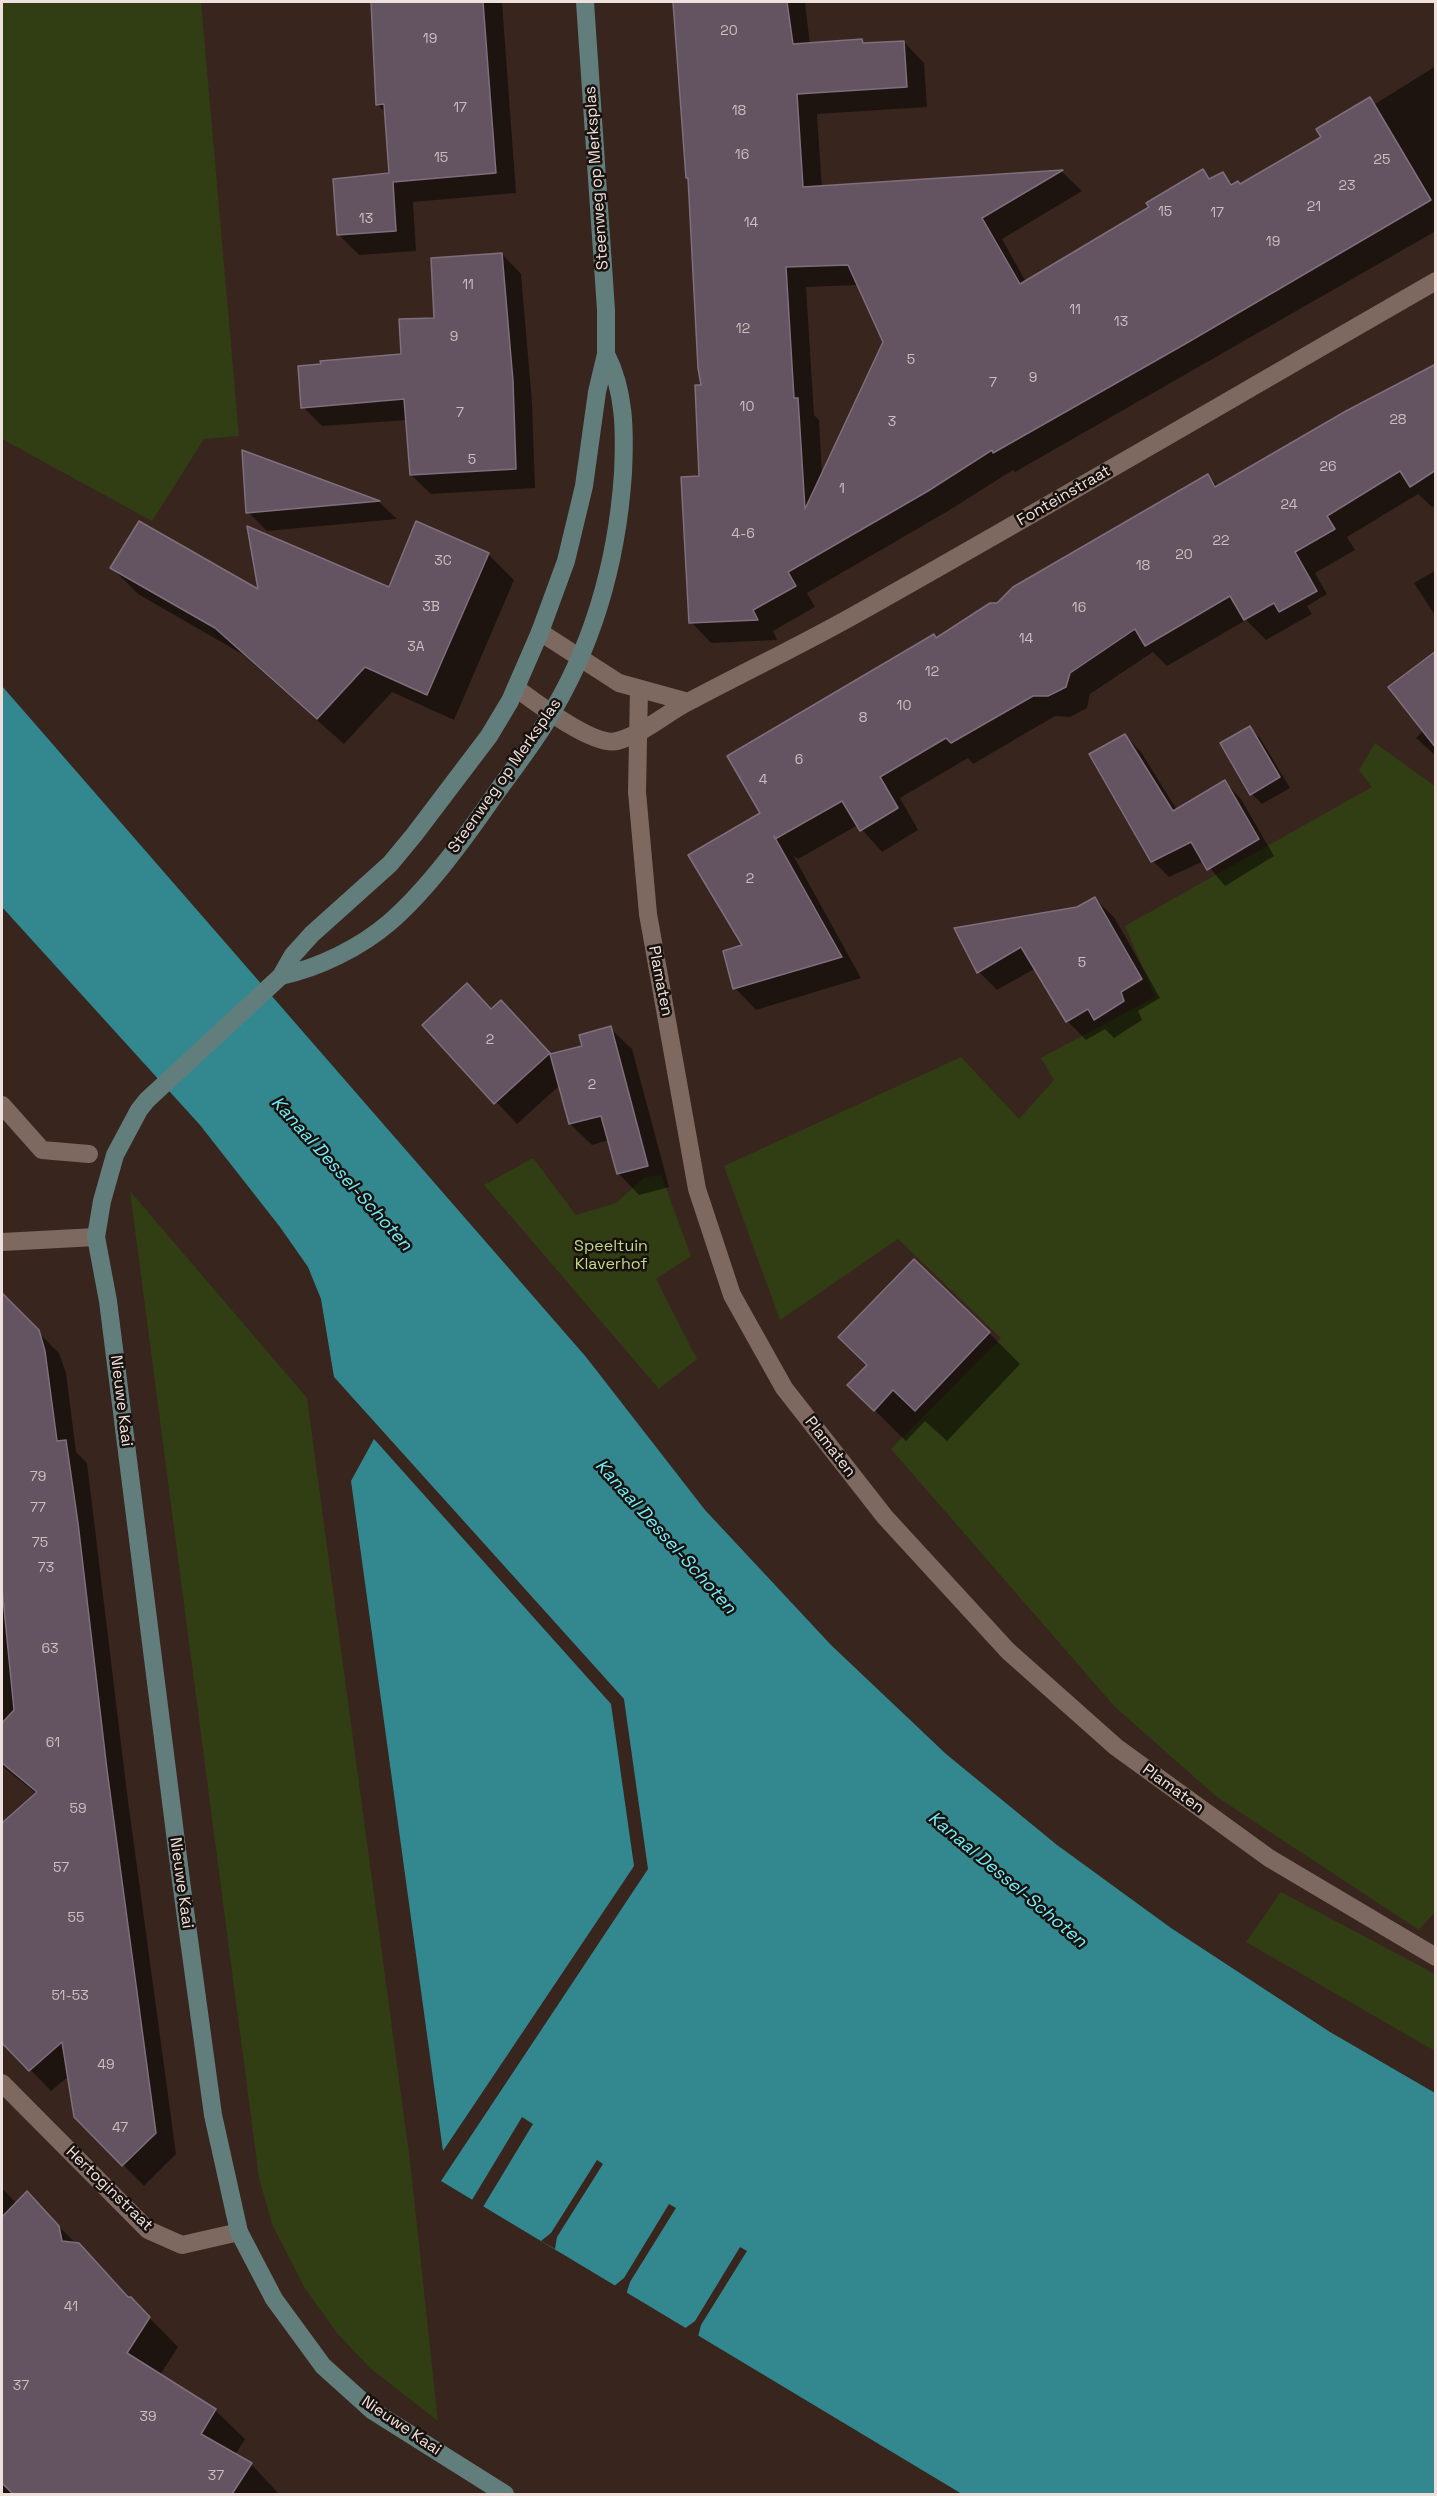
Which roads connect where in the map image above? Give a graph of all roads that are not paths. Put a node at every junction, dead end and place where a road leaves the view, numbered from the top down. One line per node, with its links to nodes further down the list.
1 (585, 2): 3 (street, Steenweg op Merksplas)
2 (1436, 281): 8 (street, Fonteinstraat)
3 (606, 354): 4 (street, Steenweg op Merksplas); 5 (street, Steenweg op Merksplas)
4 (540, 632): 5 (street); 6 (street, Steenweg op Merksplas)
5 (580, 658): 7 (street); 9 (street, Steenweg op Merksplas)
6 (516, 688): 9 (street, Fonteinstraat); 11 (street, Steenweg op Merksplas)
7 (639, 689): 8 (street); 10 (street, Plamaten)
8 (688, 702): 10 (street, Fonteinstraat)
9 (551, 714): 10 (street, Fonteinstraat); 11 (street, Steenweg op Merksplas)
10 (638, 731): 17 (street, Plamaten)
11 (275, 982): 14 (street, Steenweg op Merksplas)
12 (2, 1105): 13 (street)
13 (89, 1154)
14 (115, 1155): 15 (street, Nieuwe Kaai)
15 (96, 1237): 16 (street); 19 (street, Nieuwe Kaai)
16 (2, 1242)
17 (1436, 1957)
18 (2, 2083): 19 (street, Hertoginstraat)
19 (239, 2232): 20 (street, Nieuwe Kaai)
20 (505, 2494)

